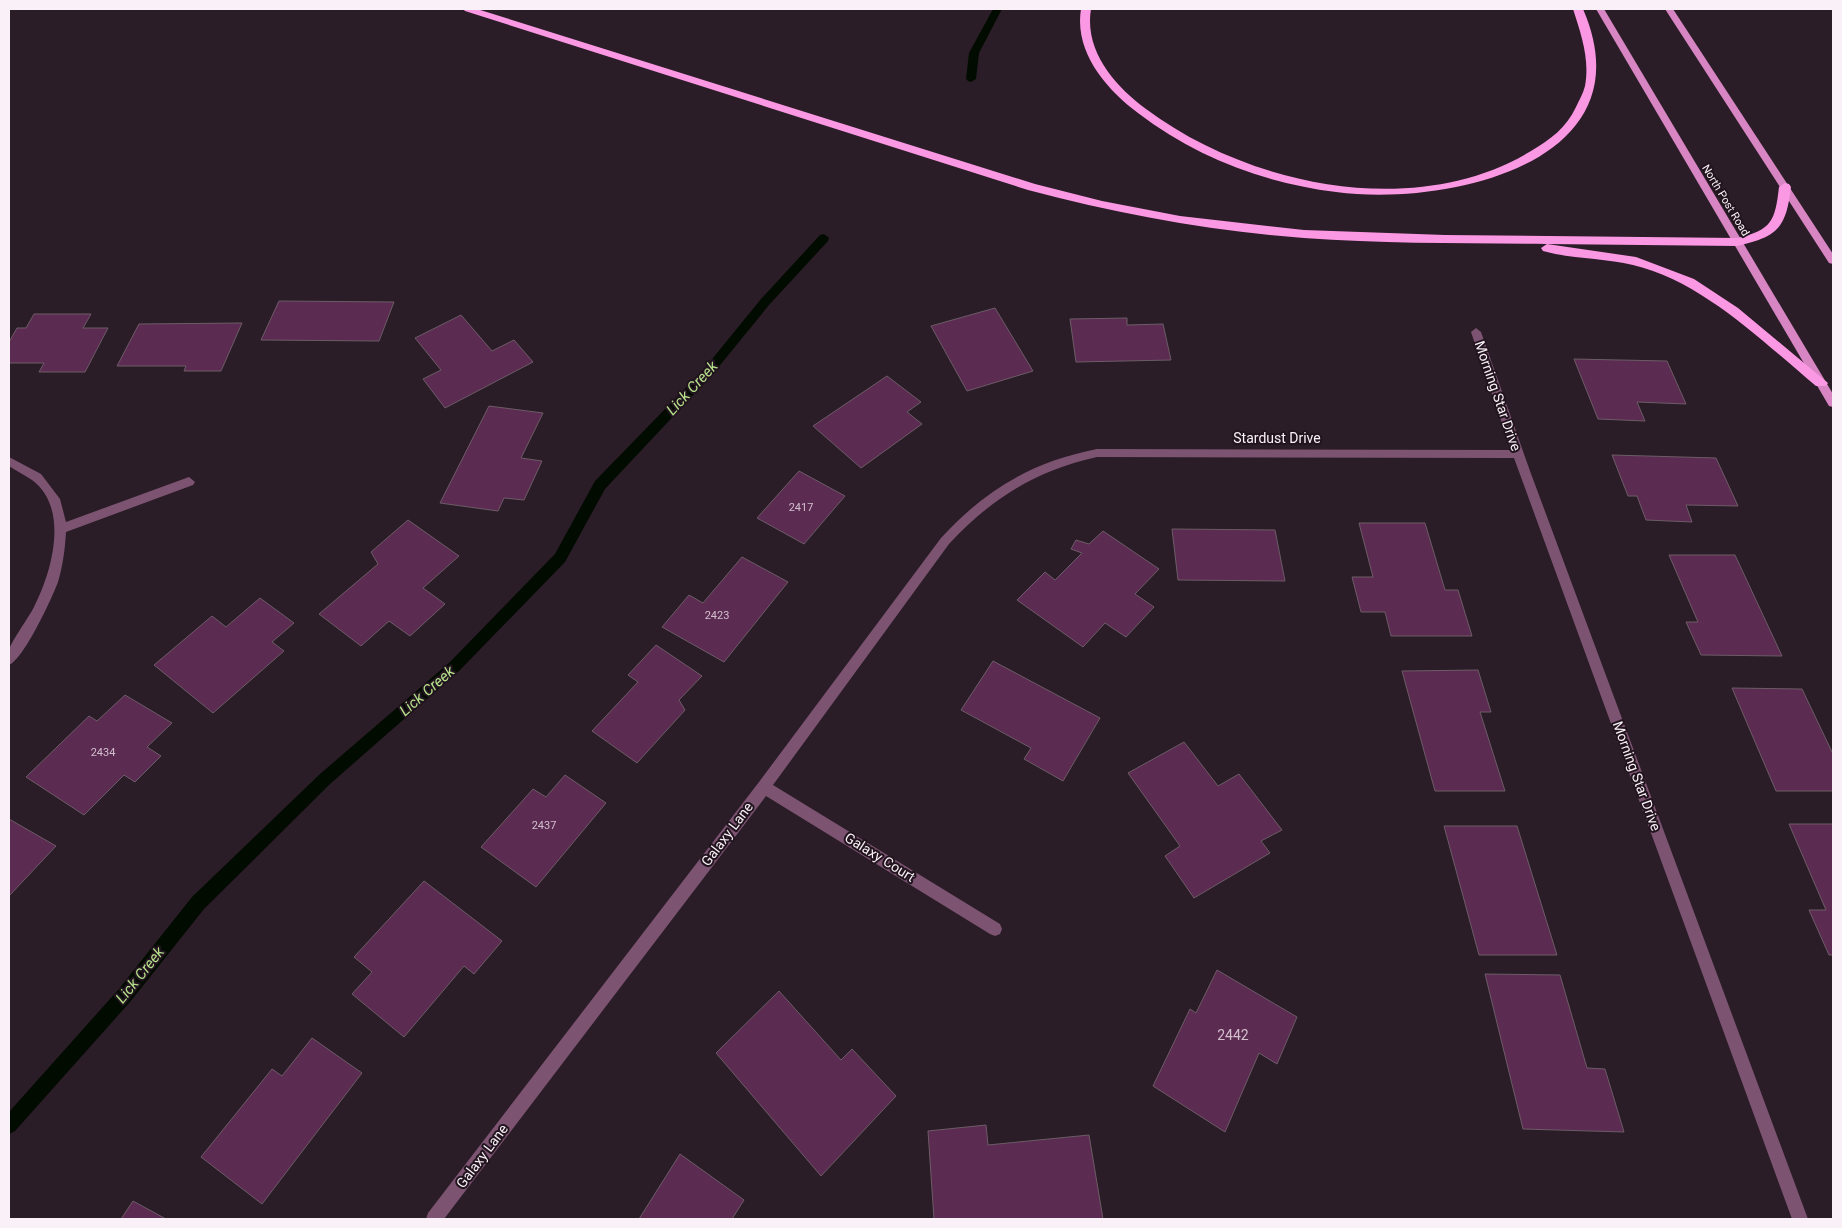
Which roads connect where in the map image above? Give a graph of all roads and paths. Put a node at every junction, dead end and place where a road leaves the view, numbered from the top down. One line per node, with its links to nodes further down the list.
1 (468, 9): 7 (highway)
2 (1086, 9): 3 (highway)
3 (1578, 9)
4 (1600, 9): 8 (main road, North Post Road)
5 (1669, 9): 6 (main road)
6 (1785, 186): 8 (highway); 9 (main road)
7 (1491, 240): 8 (highway); 11 (highway)
8 (1737, 242): 11 (main road, North Post Road)
9 (1833, 261)
10 (1476, 332): 13 (street, Morning Star Drive)
11 (1821, 383): 12 (main road, North Post Road)
12 (1833, 403)
13 (1518, 454): 15 (street, Stardust Drive); 22 (street, Morning Star Drive)
14 (9, 460): 17 (street)
15 (1039, 470): 19 (street, Galaxy Lane)
16 (189, 482): 17 (street)
17 (61, 530): 18 (street)
18 (9, 659)
19 (764, 786): 20 (street, Galaxy Court); 21 (street, Galaxy Lane)
20 (995, 928)
21 (434, 1219)
22 (1800, 1219)

